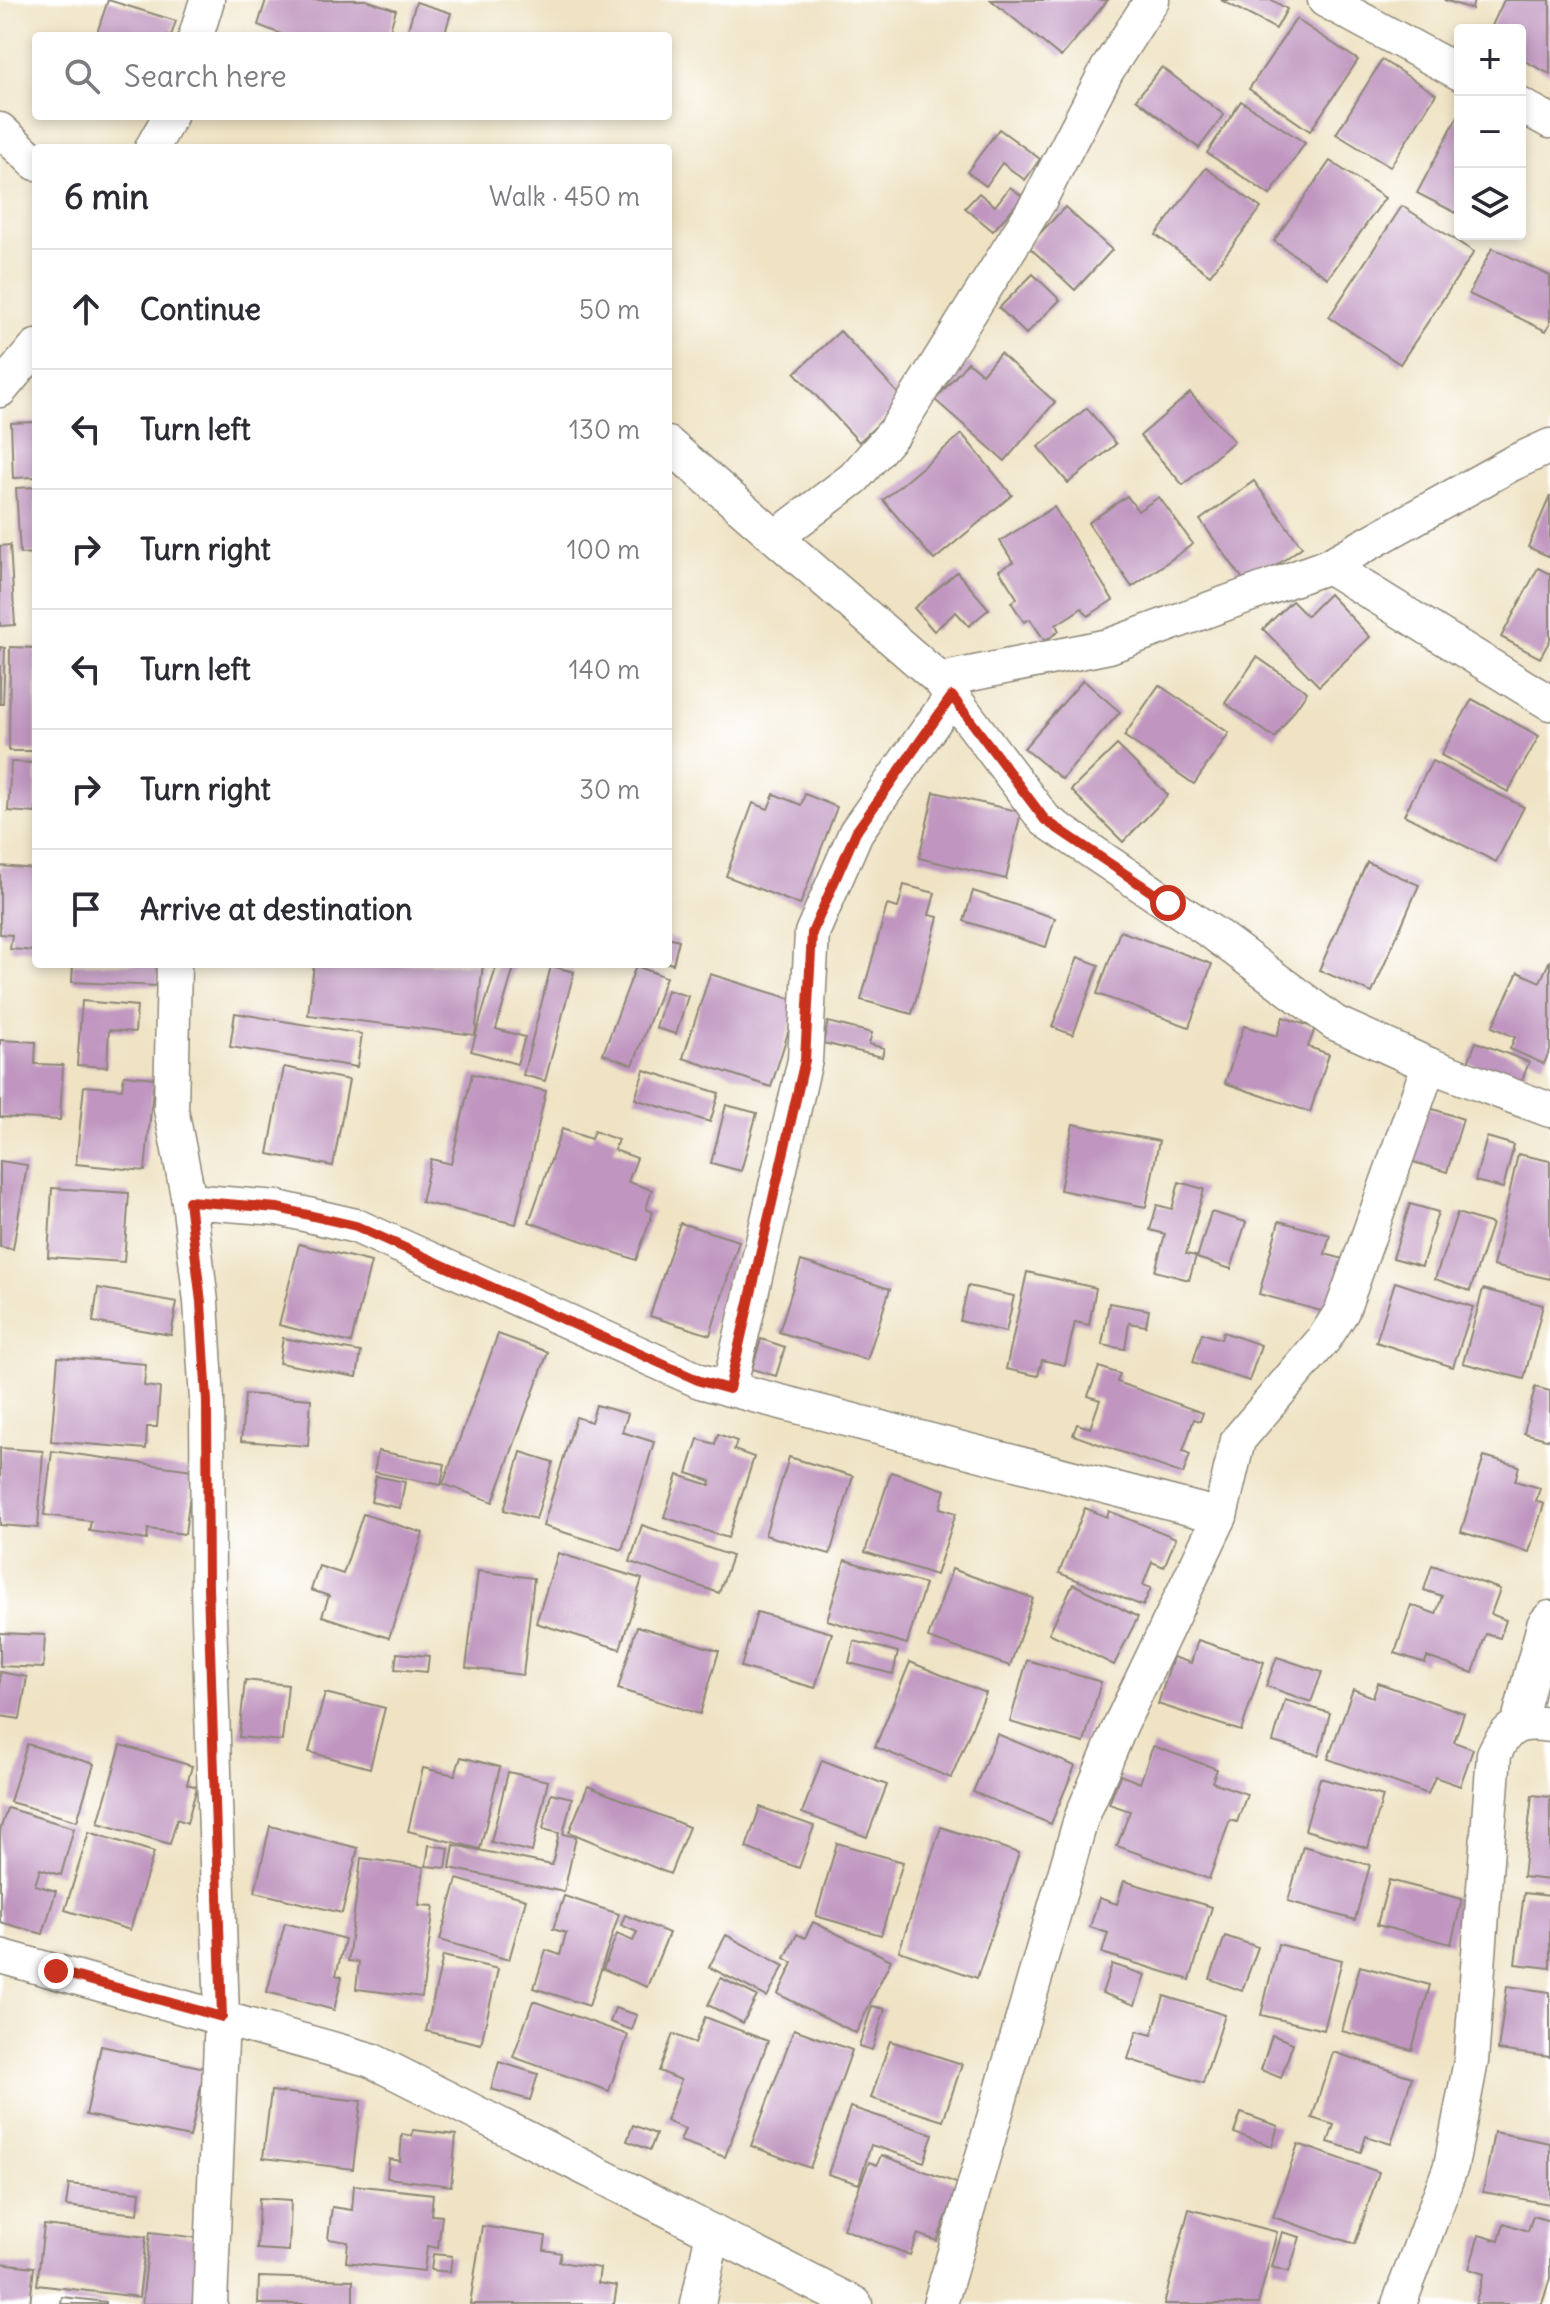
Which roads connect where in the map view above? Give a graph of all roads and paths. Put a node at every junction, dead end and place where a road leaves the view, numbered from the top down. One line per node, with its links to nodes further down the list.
1 (207, 0): 4 (street)
2 (1152, 0): 16 (street)
3 (1325, 0): 5 (street)
4 (197, 32)
5 (1454, 70)
6 (1526, 108): 8 (street)
7 (168, 120): 10 (street)
8 (1550, 121)
9 (0, 130): 11 (street)
10 (154, 144)
11 (32, 159)
12 (32, 352): 13 (street)
13 (0, 390)
14 (1550, 446): 17 (street)
15 (672, 447): 16 (street)
16 (776, 537): 18 (street)
17 (1328, 566): 18 (street); 19 (street)
18 (946, 688): 21 (street); 24 (street)
19 (1550, 703)
20 (174, 968): 23 (street)
21 (1429, 1065): 22 (street); 25 (street)
22 (1550, 1110)
23 (189, 1201): 24 (street); 29 (street)
24 (729, 1389): 25 (street)
25 (1220, 1516): 34 (street)
26 (1550, 1618): 27 (street)
27 (1534, 1725): 35 (street)
28 (0, 1956): 29 (street)
29 (222, 2017): 30 (street); 31 (street)
30 (713, 2232): 32 (street); 33 (street)
31 (210, 2304)
32 (698, 2304)
33 (855, 2304)
34 (940, 2304)
35 (1399, 2304)

